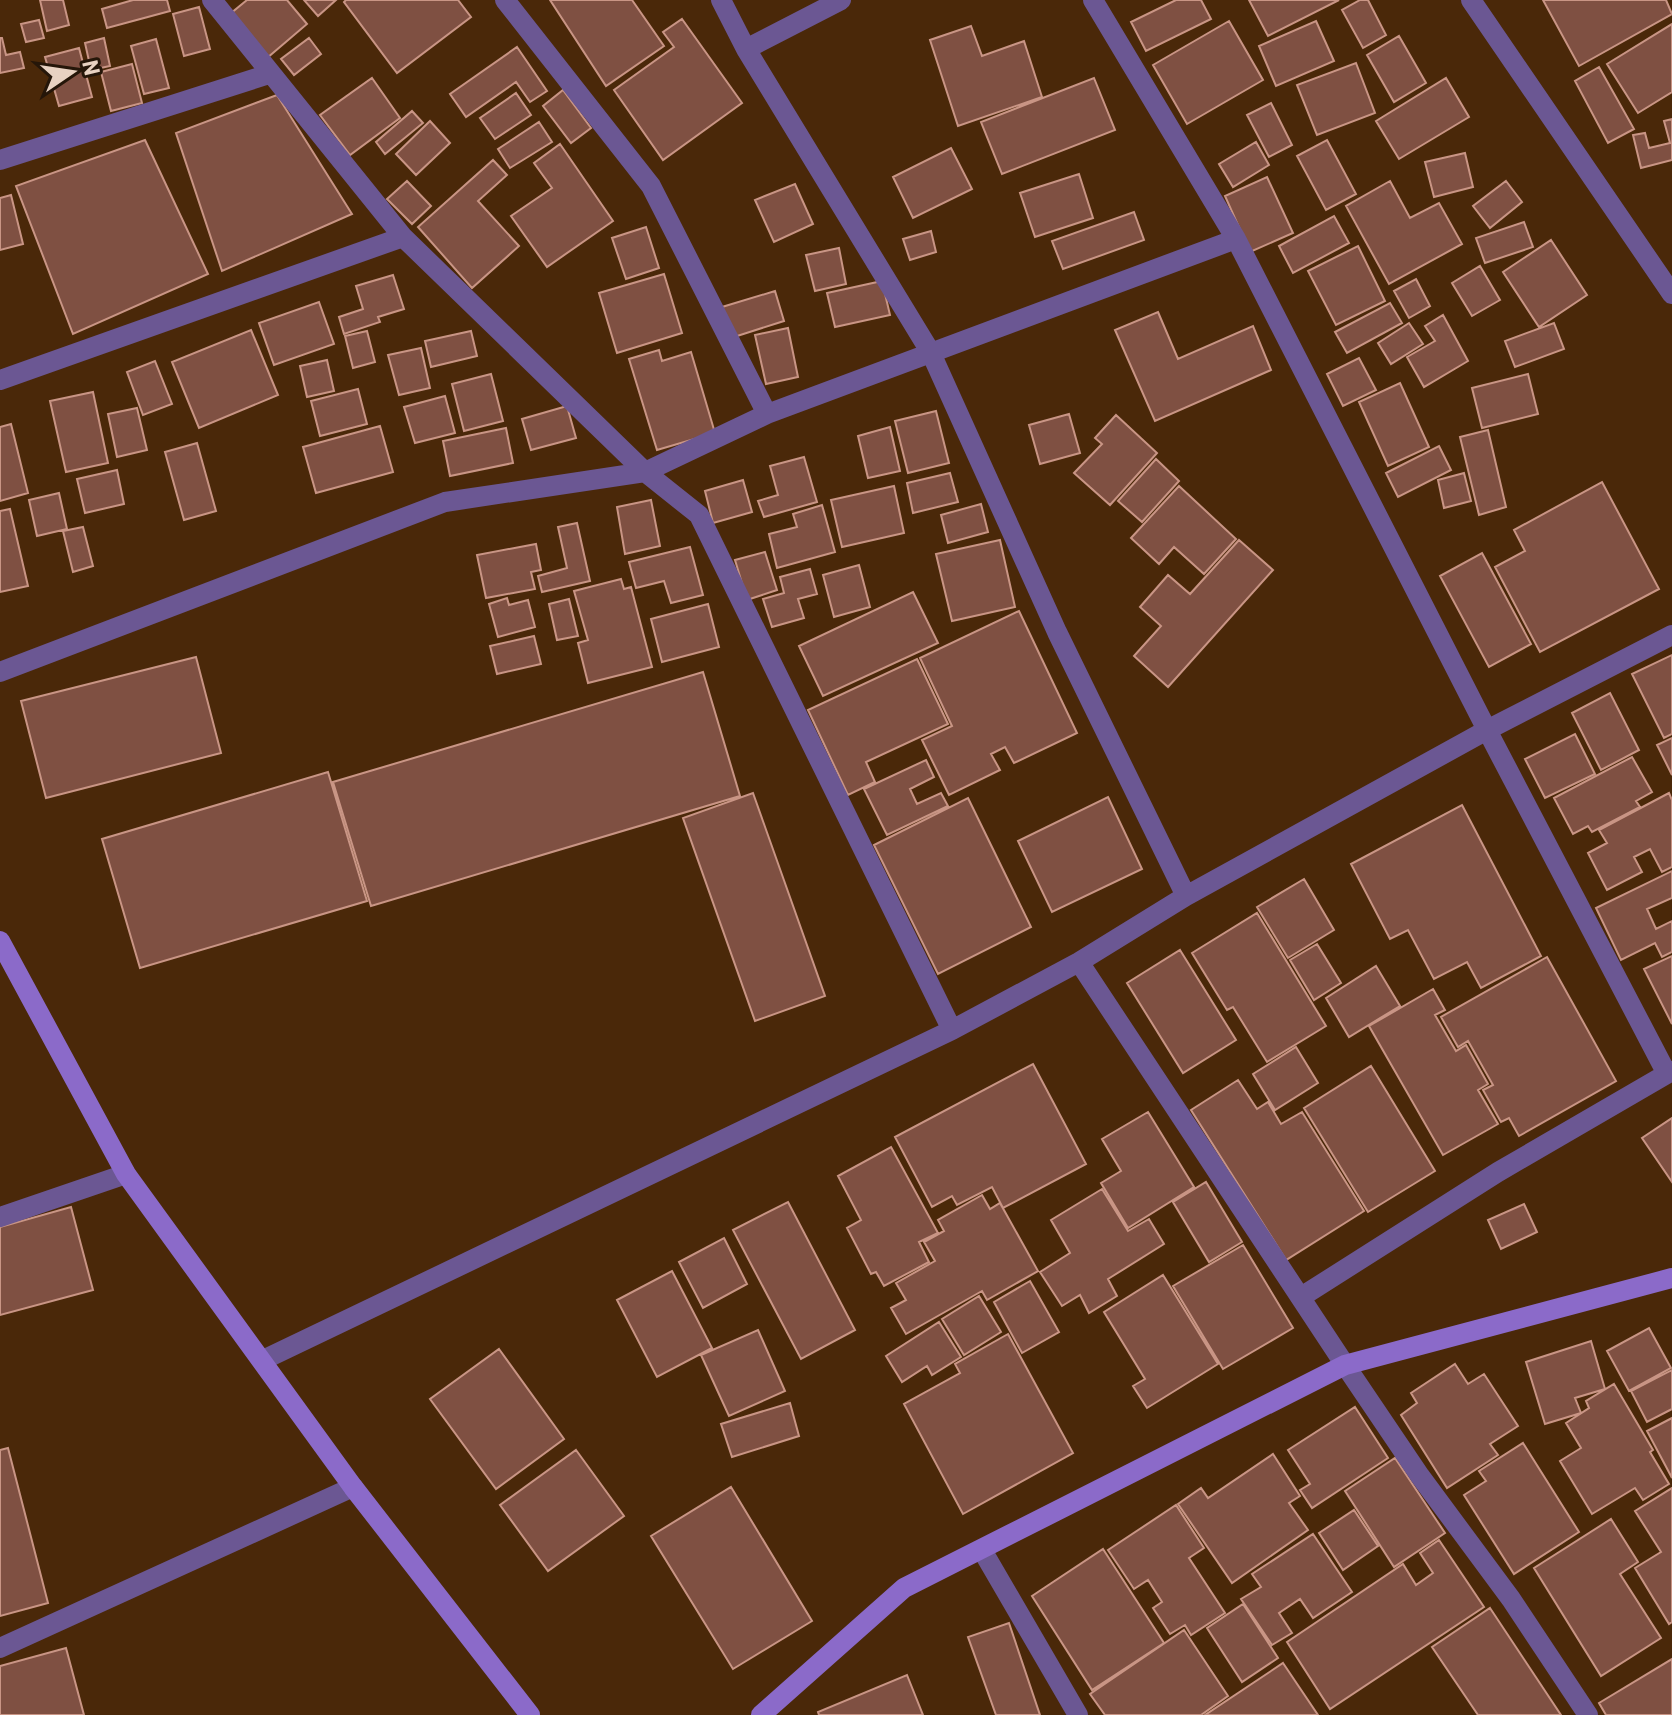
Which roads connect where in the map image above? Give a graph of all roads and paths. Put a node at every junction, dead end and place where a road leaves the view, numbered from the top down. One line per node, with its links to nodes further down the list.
1 (212, 0): 9 (street)
2 (505, 0): 16 (street)
3 (721, 0): 8 (street)
4 (841, 0): 7 (street)
5 (1093, 0): 12 (street)
6 (1471, 0): 13 (street)
7 (822, 5): 8 (street)
8 (746, 49): 14 (street)
9 (269, 74): 10 (street); 11 (street)
10 (0, 160)
11 (403, 237): 15 (street); 17 (street)
12 (1236, 239): 14 (street); 20 (street)
13 (1672, 294)
14 (931, 353): 16 (street); 21 (street)
15 (0, 380)
16 (767, 414): 17 (street)
17 (645, 472): 19 (street); 24 (street)
18 (1672, 635): 20 (street)
19 (0, 672)
20 (1487, 730): 21 (street); 25 (street)
21 (1186, 896): 23 (street)
22 (0, 942): 26 (street)
23 (1079, 962): 24 (street); 29 (street)
24 (952, 1030): 30 (street)
25 (1669, 1072): 29 (street)
26 (126, 1174): 27 (street); 30 (street)
27 (0, 1217)
28 (1672, 1278): 31 (street)
29 (1301, 1297): 31 (street)
30 (263, 1360): 32 (street)
31 (1345, 1365): 33 (street); 38 (street)
32 (353, 1487): 34 (street); 35 (street)
33 (982, 1550): 36 (street); 37 (street)
34 (0, 1648)
35 (530, 1715)
36 (761, 1715)
37 (1078, 1715)
38 (1588, 1715)

